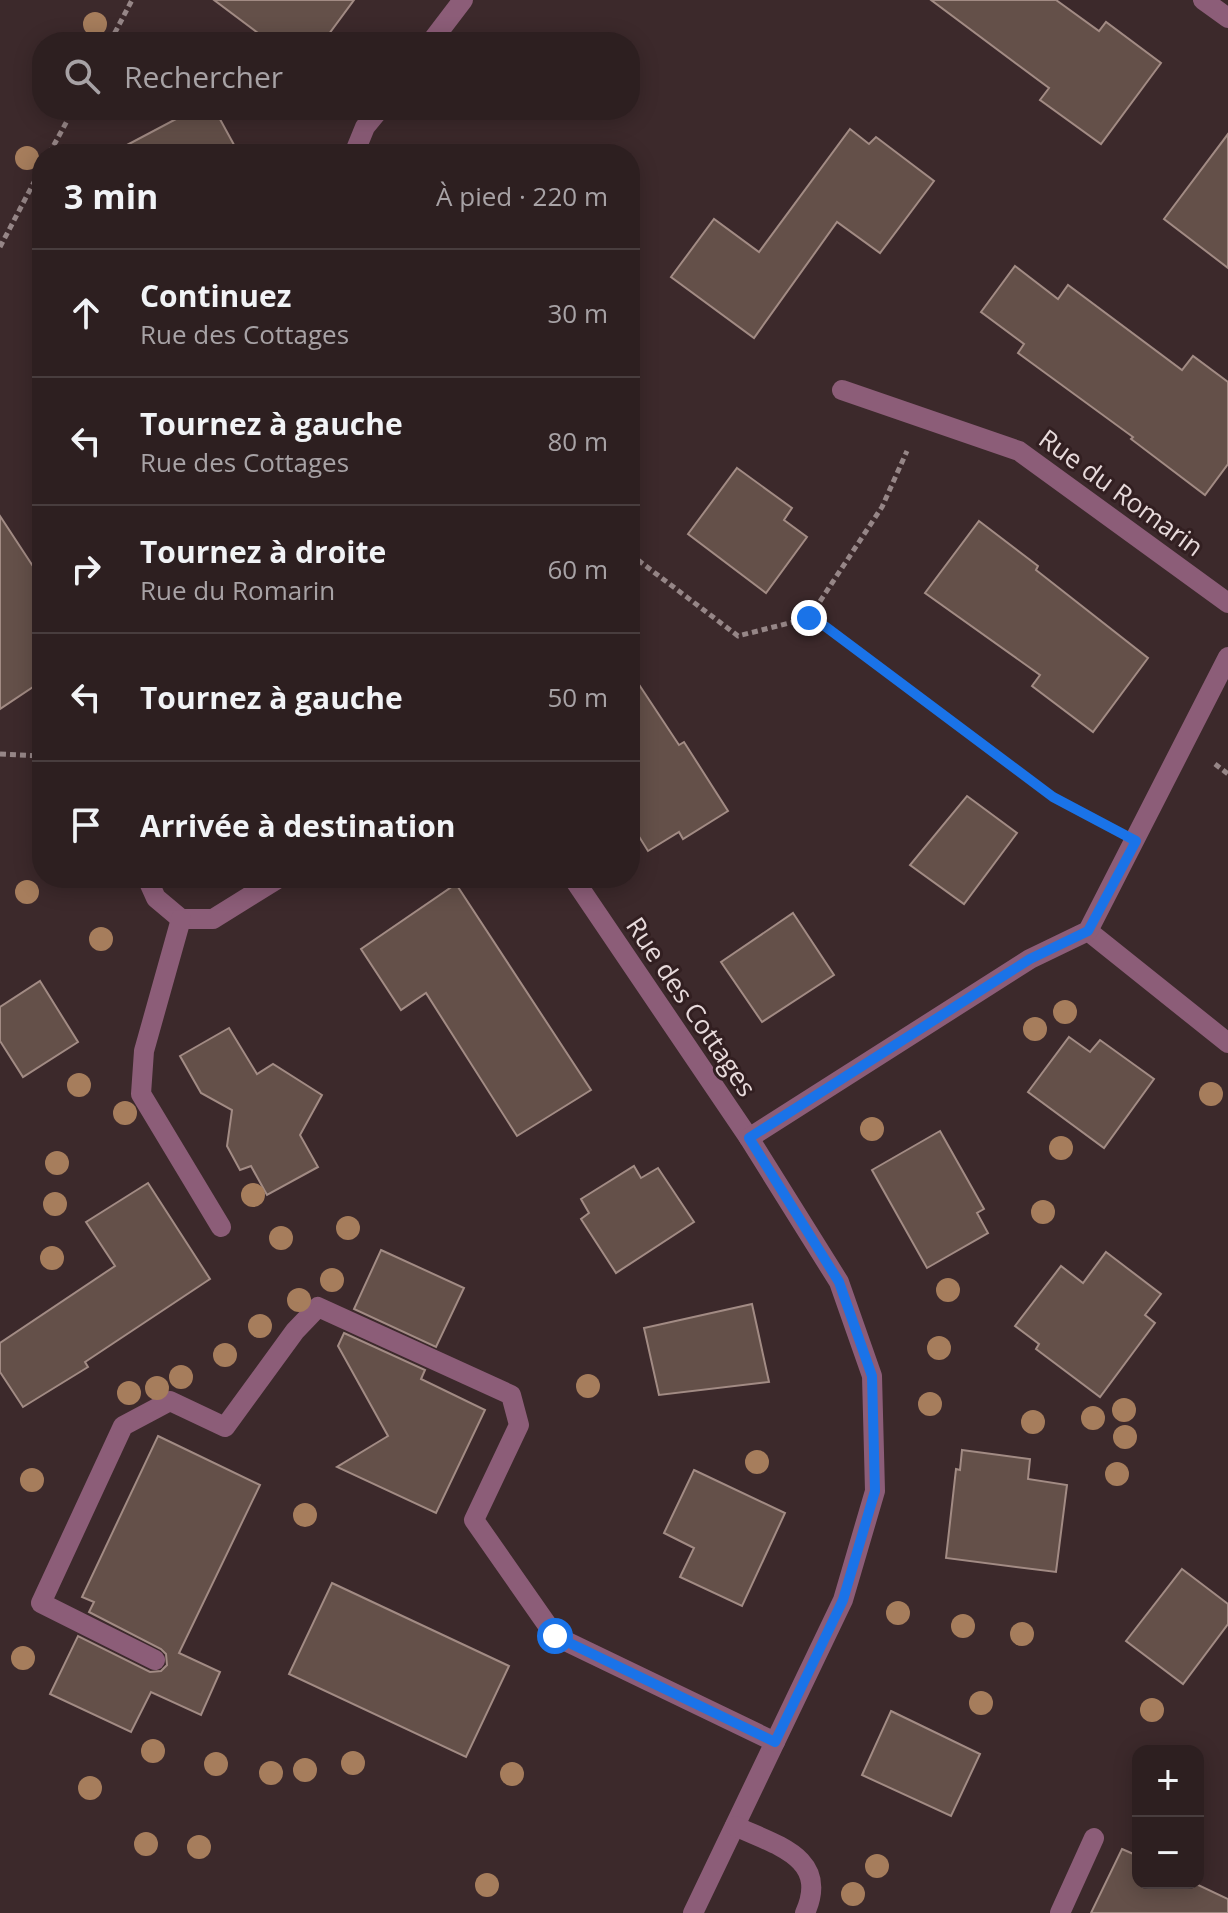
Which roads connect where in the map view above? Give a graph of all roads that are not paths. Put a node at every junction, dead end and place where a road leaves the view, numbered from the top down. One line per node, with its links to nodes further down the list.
1 (463, 0): 4 (street)
2 (1203, 0): 3 (street)
3 (1228, 18)
4 (439, 32)
5 (371, 120): 6 (street)
6 (358, 144)
7 (842, 390): 8 (street, Rue du Romarin)
8 (1228, 603)
9 (1228, 657): 14 (street)
10 (152, 888): 13 (street)
11 (263, 888): 13 (street)
12 (580, 888): 16 (street, Rue des Cottages)
13 (181, 919): 17 (street)
14 (1088, 931): 15 (street); 16 (street)
15 (1228, 1043)
16 (749, 1138): 19 (street, Rue des Cottages)
17 (221, 1227)
18 (155, 1660): 19 (street)
19 (775, 1742): 20 (street, Rue des Cottages)
20 (735, 1826): 22 (street, Rue des Cottages); 23 (street)
21 (1094, 1838): 24 (street)
22 (693, 1913)
23 (805, 1913)
24 (1060, 1913)

